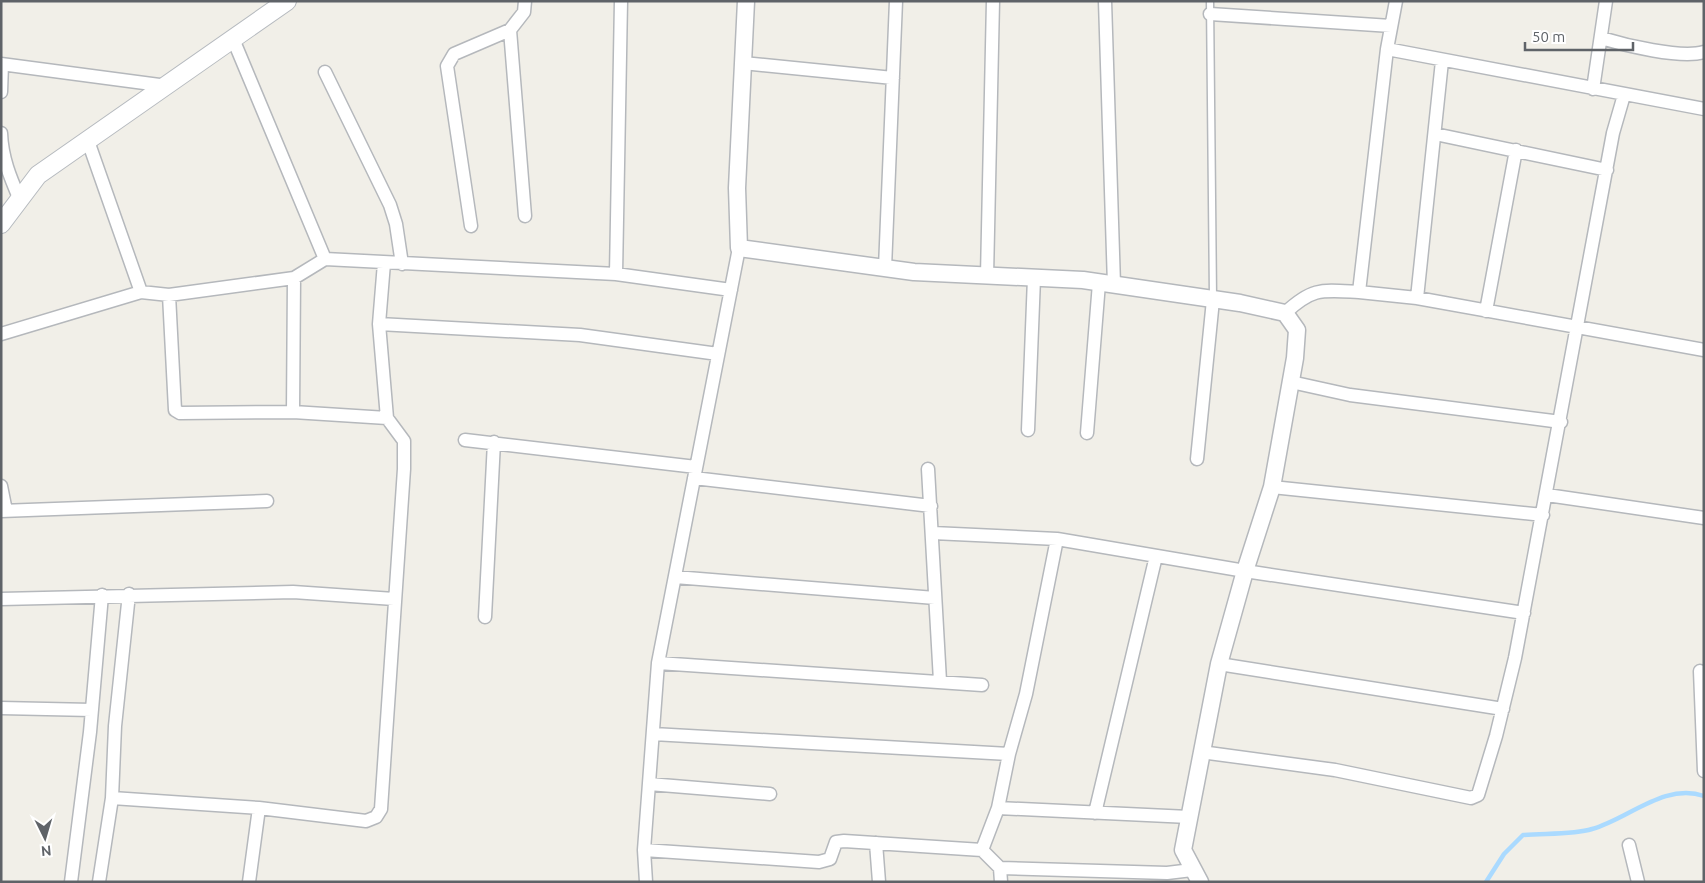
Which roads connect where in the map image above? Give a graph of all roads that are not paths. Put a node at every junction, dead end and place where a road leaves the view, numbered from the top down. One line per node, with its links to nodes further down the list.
1 (287, 1): 15 (main road)
2 (525, 1): 13 (street)
3 (621, 1): 42 (street)
4 (746, 1): 19 (street)
5 (896, 1): 22 (street)
6 (993, 1): 43 (street)
7 (1106, 1): 46 (street)
8 (1210, 1): 11 (lane)
9 (1396, 1): 12 (street)
10 (1606, 1): 14 (street)
11 (1210, 14): 12 (street); 52 (lane)
12 (1391, 26): 16 (street)
13 (510, 30): 34 (street); 36 (street)
14 (1601, 38): 17 (street); 24 (street)
15 (233, 39): 23 (main road); 38 (street)
16 (1387, 49): 18 (street); 49 (street)
17 (1704, 52)
18 (1442, 61): 24 (street); 29 (street)
19 (743, 63): 22 (street); 37 (street)
20 (1, 64): 23 (street); 25 (street)
21 (325, 72): 40 (street)
22 (893, 78): 41 (street)
23 (167, 86): 30 (main road)
24 (1593, 90): 26 (street)
25 (1, 92)
26 (1624, 95): 27 (street); 32 (street)
27 (1704, 109)
28 (1, 133): 33 (street)
29 (1434, 134): 31 (street); 51 (street)
30 (88, 140): 33 (main road); 48 (street)
31 (1516, 150): 32 (street); 53 (street)
32 (1607, 170): 56 (street)
33 (20, 200): 35 (main road)
34 (525, 216)
35 (1, 224)
36 (470, 226)
37 (739, 248): 41 (street); 47 (street)
38 (325, 259): 39 (street); 44 (street)
39 (384, 263): 40 (street); 55 (street)
40 (402, 264): 42 (street)
41 (885, 268): 43 (street)
42 (616, 274): 47 (street)
43 (987, 276): 45 (street)
44 (294, 278): 50 (street); 61 (street)
45 (1034, 278): 46 (street); 64 (street)
46 (1106, 284): 52 (street); 65 (street)
47 (731, 290): 59 (street)
48 (140, 292): 50 (street); 57 (street)
49 (1359, 292): 51 (street); 54 (street)
50 (169, 295): 61 (street)
51 (1417, 298): 53 (street)
52 (1213, 300): 54 (street); 68 (street)
53 (1486, 311): 56 (street)
54 (1285, 313): 60 (street)
55 (379, 324): 59 (street); 62 (street)
56 (1578, 329): 58 (street); 63 (street)
57 (1, 334)
58 (1704, 350)
59 (718, 354): 70 (street)
60 (1290, 382): 63 (street); 72 (street)
61 (293, 412): 62 (street)
62 (387, 418): 87 (street)
63 (1561, 422): 73 (street)
64 (1028, 430)
65 (1087, 433)
66 (465, 440): 67 (street)
67 (494, 442): 70 (street); 90 (street)
68 (1197, 459)
69 (928, 469): 75 (street)
70 (695, 472): 75 (street); 83 (street)
71 (1, 486): 76 (street)
72 (1272, 487): 77 (street); 82 (street)
73 (1547, 495): 77 (street); 78 (street)
74 (267, 501): 76 (street)
75 (931, 506): 79 (street)
76 (3, 511)
77 (1543, 515): 89 (street)
78 (1704, 518)
79 (933, 533): 80 (street); 86 (street)
80 (1058, 539): 81 (street); 101 (street)
81 (1156, 556): 82 (street); 108 (street)
82 (1245, 571): 89 (street); 92 (street)
83 (675, 578): 86 (street); 91 (street)
84 (129, 594): 85 (street); 87 (street); 105 (street)
85 (102, 595): 88 (street); 98 (street)
86 (935, 598): 94 (street)
87 (394, 599): 106 (street)
88 (1, 600)
89 (1524, 613): 97 (street)
90 (486, 617)
91 (658, 663): 94 (street); 99 (street)
92 (1219, 664): 97 (street); 100 (street)
93 (1700, 672): 102 (street)
94 (940, 681): 95 (street)
95 (982, 685)
96 (1, 708): 98 (street)
97 (1503, 709): 100 (street)
98 (92, 710): 117 (street)
99 (653, 734): 101 (street); 103 (street)
100 (1201, 752): 109 (street)
101 (1009, 754): 107 (street)
102 (1704, 770)
103 (649, 784): 104 (street); 112 (street)
104 (770, 794)
105 (112, 798): 106 (street); 118 (street)
106 (259, 808): 119 (street)
107 (998, 808): 108 (street); 113 (street)
108 (1095, 812): 109 (street)
109 (1189, 817): 115 (street)
110 (876, 843): 112 (street); 113 (street); 121 (street)
111 (1629, 845): 123 (street)
112 (644, 850): 120 (street)
113 (982, 850): 114 (street)
114 (1000, 868): 116 (street); 122 (street)
115 (1196, 876): 116 (street)
116 (1141, 877)
117 (71, 882)
118 (99, 882)
119 (249, 882)
120 (646, 882)
121 (879, 882)
122 (1001, 882)
123 (1638, 882)

